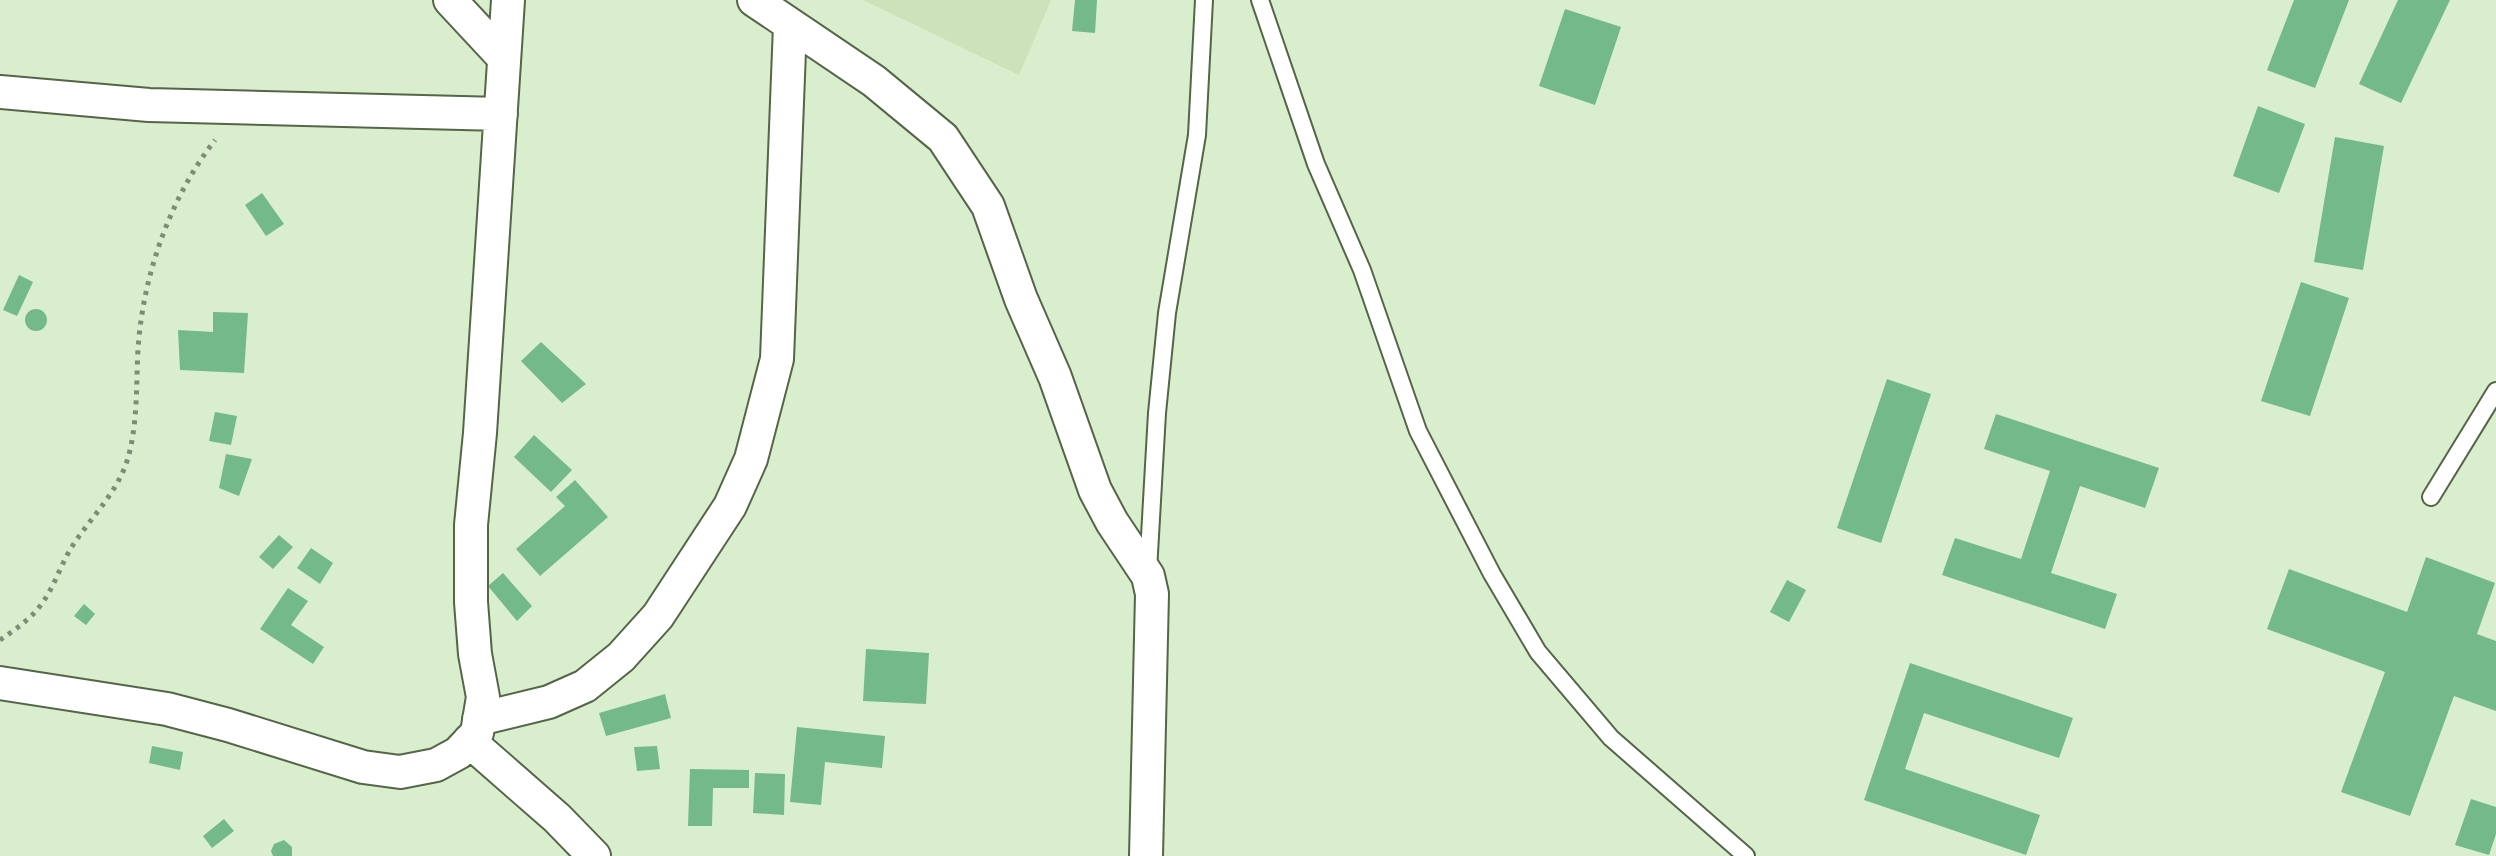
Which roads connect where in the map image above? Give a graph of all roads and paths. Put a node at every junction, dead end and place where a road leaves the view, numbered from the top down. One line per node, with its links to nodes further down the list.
1 (450, 0): 7 (street)
2 (508, 0): 7 (street)
3 (754, 0): 6 (street)
4 (1204, 0): 13 (lane)
5 (1260, 0): 19 (lane)
6 (790, 25): 13 (street); 16 (street)
7 (504, 58): 10 (street)
8 (0, 92): 9 (street)
9 (240, 107): 10 (street); 14 (path)
10 (501, 114): 16 (street)
11 (2496, 391): 12 (lane)
12 (2431, 497)
13 (1148, 576): 18 (street)
14 (0, 640)
15 (0, 683): 16 (street)
16 (474, 730): 17 (street)
17 (594, 856)
18 (1146, 856)
19 (1746, 856)

